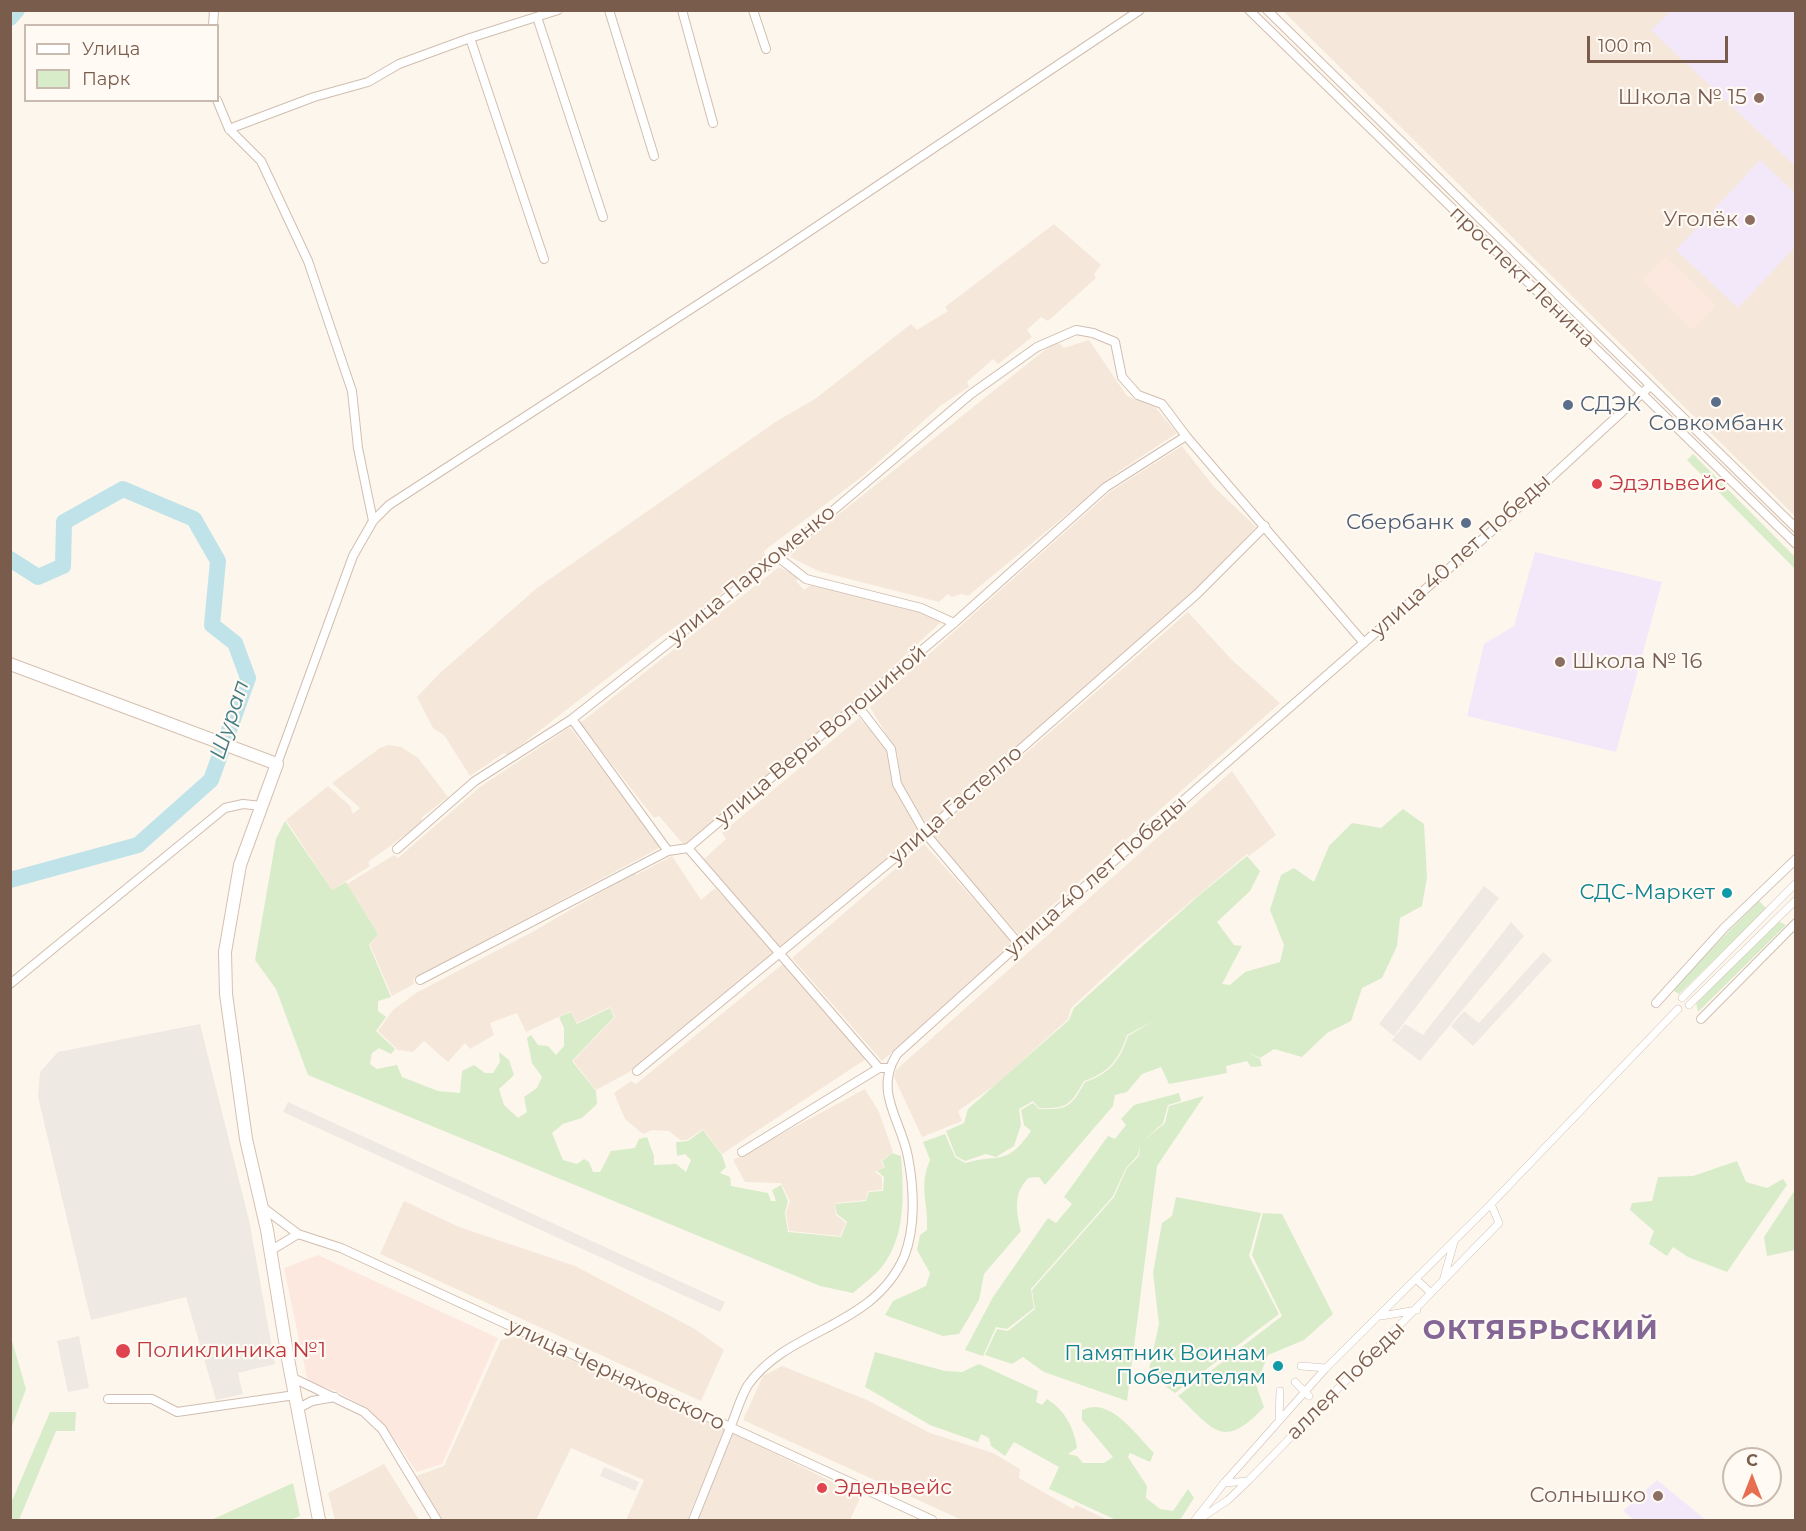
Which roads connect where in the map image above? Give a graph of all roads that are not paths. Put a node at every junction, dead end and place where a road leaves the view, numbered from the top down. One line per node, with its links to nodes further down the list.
1 (558, 10): 8 (street)
2 (609, 10): 14 (street)
3 (682, 10): 12 (street)
4 (753, 10): 10 (street)
5 (1140, 10): 20 (street)
6 (1249, 10): 18 (street, проспект Ленина)
7 (1266, 10): 17 (street, проспект Ленина)
8 (537, 17): 9 (street); 15 (street)
9 (470, 38): 13 (street); 16 (street)
10 (765, 49)
11 (218, 102): 13 (street)
12 (712, 123)
13 (229, 129): 20 (street)
14 (654, 156)
15 (603, 218)
16 (544, 259)
17 (1650, 386): 18 (street, улица 40 лет Победы); 22 (street, проспект Ленина)
18 (1641, 394): 23 (street, проспект Ленина); 26 (street, улица 40 лет Победы)
19 (1186, 436): 21 (street); 24 (street, улица Пархоменко); 25 (street, улица Веры Волошиной)
20 (373, 521): 30 (street)
21 (1265, 526): 26 (street); 32 (street, улица Гастелло)
22 (1796, 528)
23 (1796, 544)
24 (778, 557): 25 (street); 29 (street, улица Пархоменко)
25 (954, 623): 28 (street, улица Веры Волошиной)
26 (1364, 643): 40 (street, улица 40 лет Победы)
27 (10, 664): 30 (main road)
28 (857, 705): 32 (street); 33 (street, улица Веры Волошиной)
29 (573, 719): 34 (street, улица Пархоменко); 35 (street)
30 (277, 764): 31 (main road)
31 (262, 806): 43 (street); 53 (main road)
32 (925, 833): 40 (street); 41 (street, улица Гастелло)
33 (688, 848): 35 (street); 41 (street)
34 (397, 849)
35 (668, 851): 42 (street)
36 (1796, 859): 45 (street)
37 (1796, 883): 44 (street)
38 (1796, 900): 46 (street)
39 (1796, 923): 48 (street)
40 (1019, 944): 49 (street, улица 40 лет Победы)
41 (781, 955): 49 (street); 50 (street, улица Гастелло)
42 (420, 980)
43 (10, 984)
44 (1682, 998)
45 (1656, 1003)
46 (1689, 1005)
47 (1678, 1009): 52 (street)
48 (1701, 1019)
49 (884, 1068): 51 (street, улица 40 лет Победы); 73 (street)
50 (637, 1071)
51 (742, 1152)
52 (1491, 1204): 55 (street); 58 (street, аллея Победы)
53 (261, 1206): 54 (street, улица Черняховского); 56 (main road)
54 (298, 1234): 56 (street); 73 (street, улица Черняховского)
55 (1454, 1242): 57 (street); 58 (street)
56 (270, 1251): 64 (main road)
57 (1417, 1280): 59 (street); 61 (street)
58 (1442, 1283): 59 (street, аллея Победы)
59 (1431, 1293): 60 (street, аллея Победы)
60 (1417, 1310): 61 (street); 74 (street, аллея Победы)
61 (1381, 1316): 63 (street)
62 (1301, 1366): 63 (street)
63 (1326, 1368): 67 (street)
64 (291, 1377): 68 (main road); 69 (street)
65 (1295, 1382): 67 (street)
66 (1280, 1391): 72 (street)
67 (1307, 1394): 72 (street)
68 (295, 1395): 70 (street); 71 (main road)
69 (336, 1397): 71 (street); 77 (street)
70 (108, 1399)
71 (297, 1409): 76 (main road)
72 (1279, 1419): 75 (street)
73 (730, 1427): 78 (street); 79 (street, улица Черняховского)
74 (1248, 1481): 75 (street); 80 (street, аллея Победы)
75 (1224, 1483): 80 (street)
76 (319, 1521)
77 (437, 1521)
78 (693, 1521)
79 (932, 1521)
80 (1196, 1521)

